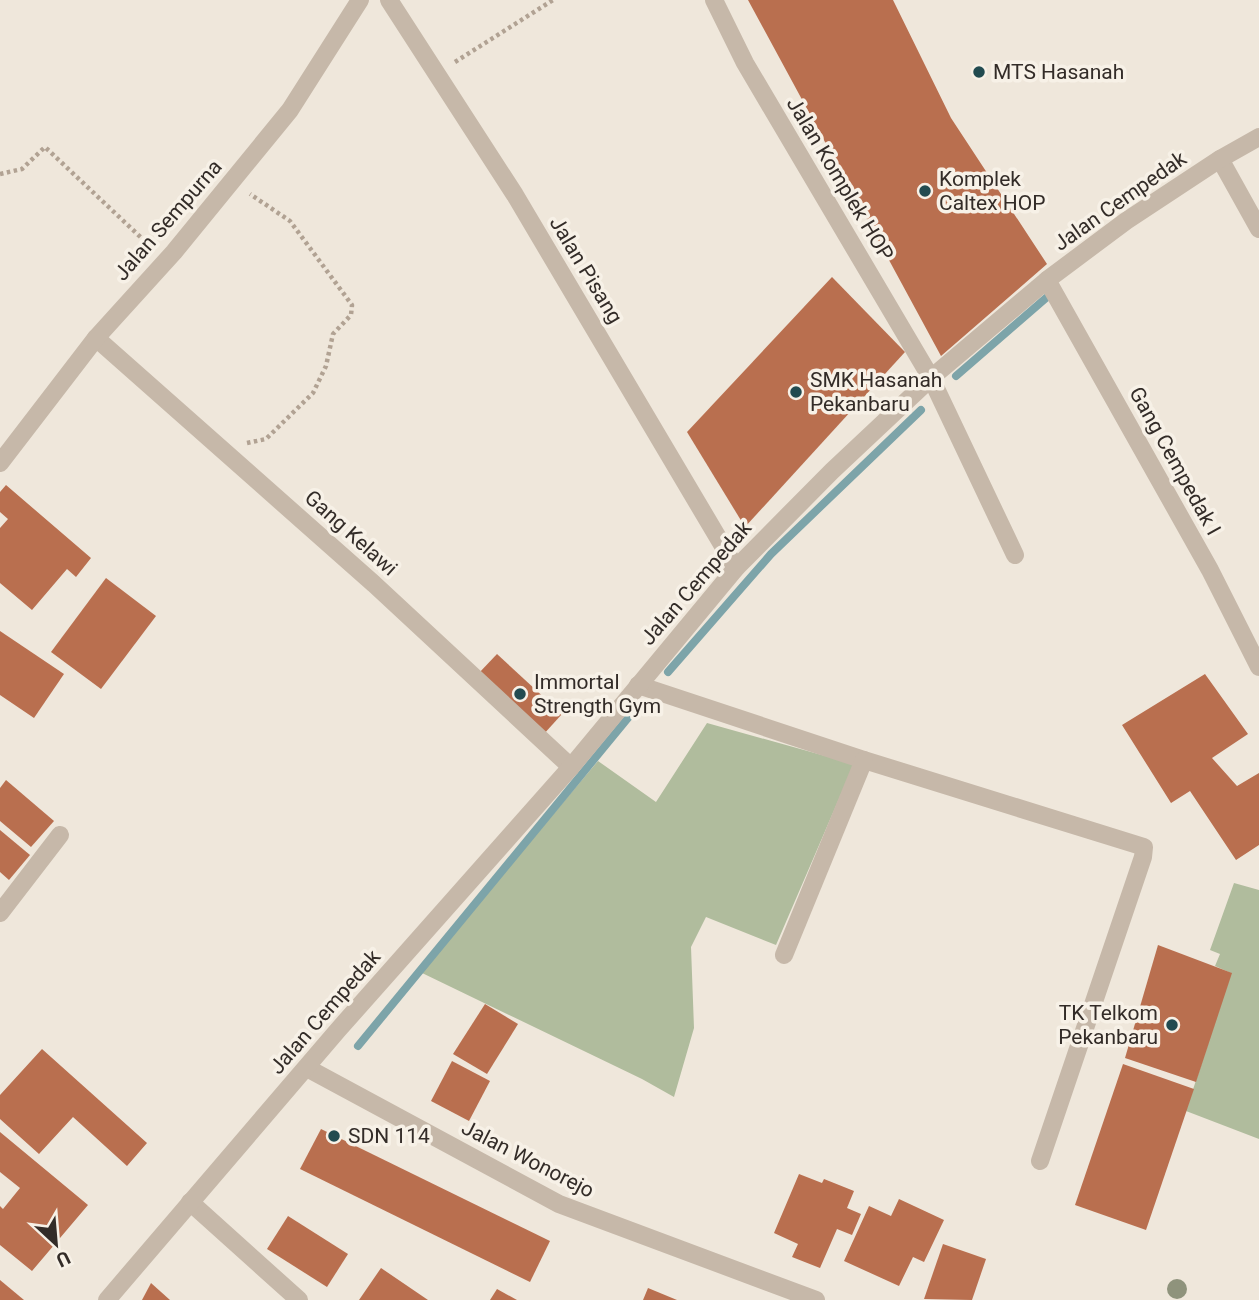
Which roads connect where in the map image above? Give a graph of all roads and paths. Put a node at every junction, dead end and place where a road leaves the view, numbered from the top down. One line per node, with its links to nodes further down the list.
1 (360, 0): 9 (street, Jalan Sempurna)
2 (389, 0): 5 (street, Jalan Pisang)
3 (553, 0): 5 (path)
4 (714, 0): 14 (street, Jalan Komplek HOP)
5 (436, 74): 18 (street, Jalan Pisang)
6 (1259, 137): 7 (street, Jalan Cempedak)
7 (1220, 159): 10 (street); 12 (street, Jalan Cempedak)
8 (0, 174): 11 (path)
9 (231, 182): 11 (street, Jalan Sempurna); 15 (path)
10 (1259, 229)
11 (165, 261): 13 (street, Jalan Sempurna)
12 (1046, 280): 14 (street, Jalan Cempedak); 19 (street, Gang Cempedak I)
13 (96, 338): 15 (street, Gang Kelawi); 16 (street, Jalan Sempurna)
14 (931, 378): 17 (street, Jalan Komplek HOP); 18 (street, Jalan Cempedak)
15 (227, 452): 22 (street, Gang Kelawi)
16 (0, 463)
17 (1015, 555)
18 (736, 568): 20 (street, Jalan Cempedak)
19 (1259, 667)
20 (638, 685): 21 (street); 22 (street, Jalan Cempedak)
21 (864, 760): 25 (street); 27 (street)
22 (571, 767): 26 (street, Jalan Cempedak)
23 (60, 835): 24 (street)
24 (0, 913)
25 (784, 955)
26 (307, 1068): 28 (street, Jalan Cempedak); 31 (street, Jalan Wonorejo)
27 (1040, 1161)
28 (190, 1202): 29 (street, Jalan Cempedak); 30 (street)
29 (107, 1300)
30 (299, 1300)
31 (816, 1300)

